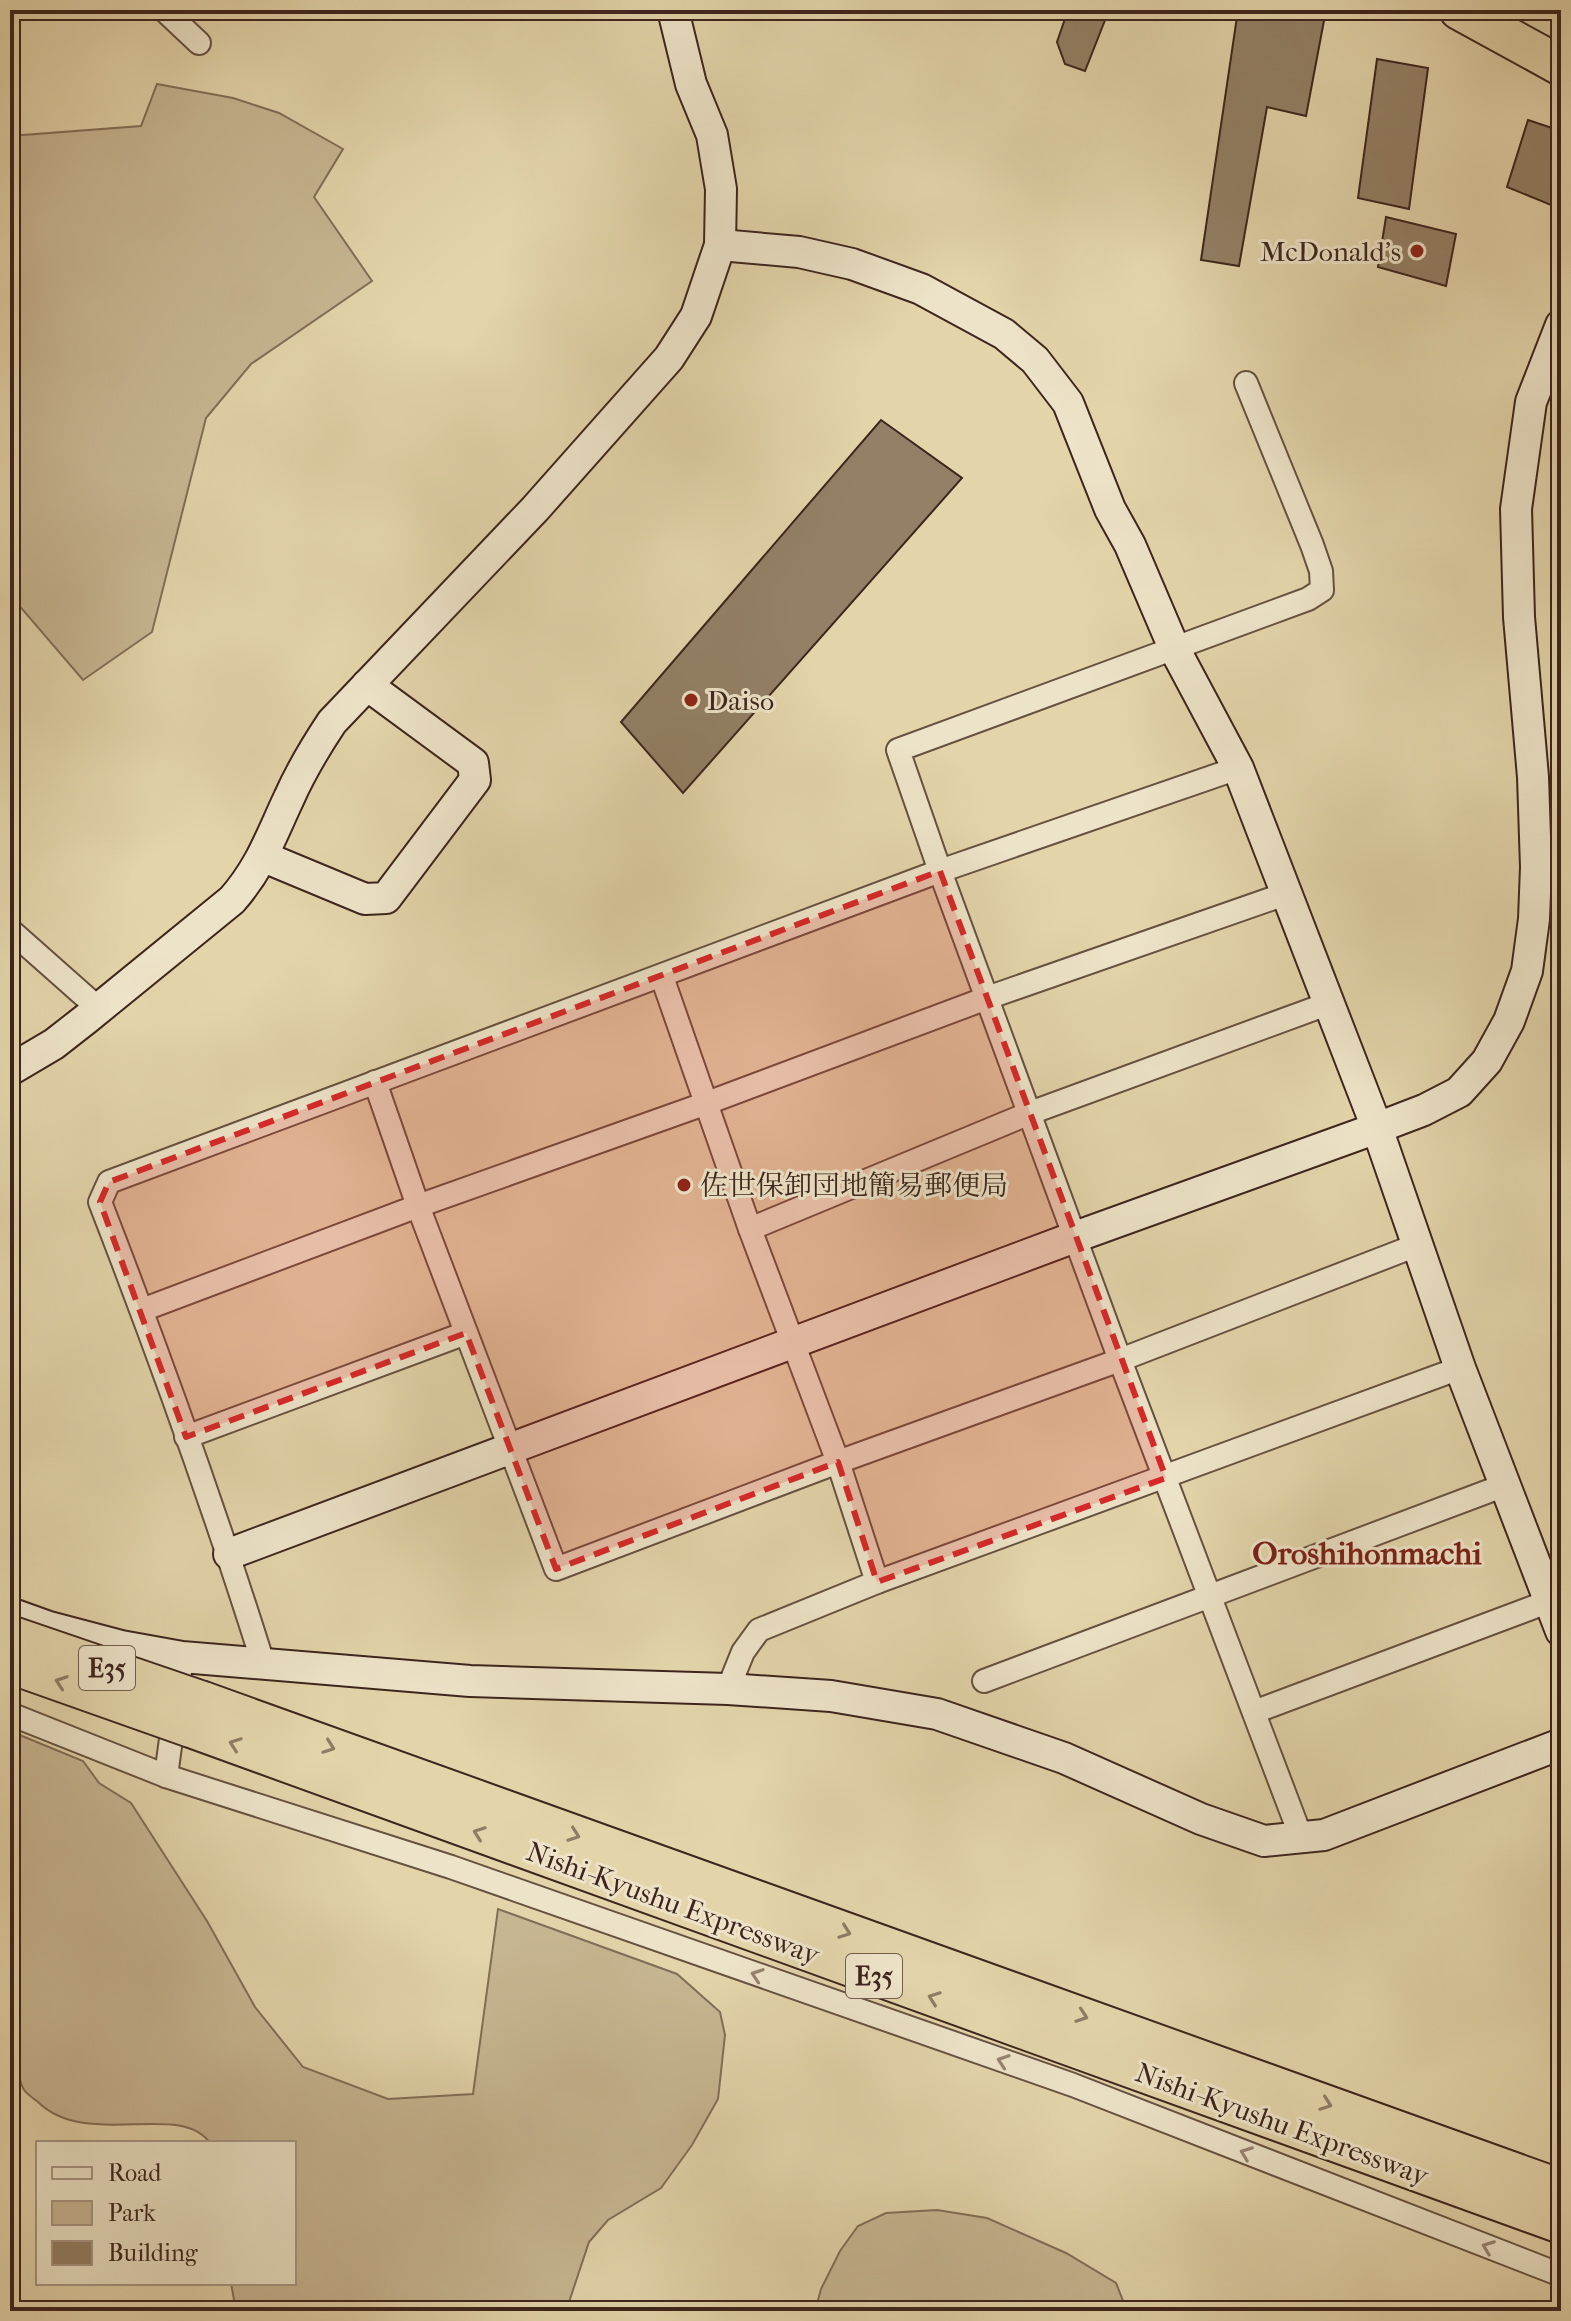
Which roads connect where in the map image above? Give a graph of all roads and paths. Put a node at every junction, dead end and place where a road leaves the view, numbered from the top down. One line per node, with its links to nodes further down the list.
1 (164, 10): 4 (street)
2 (673, 10): 6 (street)
3 (1459, 10): 5 (highway)
4 (199, 43)
5 (1561, 66)
6 (720, 245): 9 (street); 10 (street)
7 (1561, 325): 24 (street)
8 (1246, 383): 9 (street)
9 (1174, 648): 11 (street); 13 (street)
10 (367, 685): 12 (street); 12 (street)
11 (1238, 768): 13 (street); 14 (street)
12 (264, 857): 19 (street)
13 (940, 871): 16 (street); 17 (street)
14 (1285, 894): 17 (street); 18 (street)
15 (10, 931): 19 (street)
16 (662, 977): 21 (street); 22 (street)
17 (987, 998): 22 (street); 23 (street)
18 (1327, 1004): 23 (street); 24 (street)
19 (98, 1008): 20 (street)
20 (10, 1070)
21 (375, 1082): 25 (street); 29 (street)
22 (707, 1103): 25 (street); 26 (street)
23 (1030, 1113): 26 (street); 27 (street)
24 (1377, 1128): 27 (street); 28 (street)
25 (418, 1206): 29 (street); 30 (street)
26 (750, 1229): 31 (street)
27 (1075, 1237): 31 (street); 32 (street)
28 (1417, 1245): 32 (street); 33 (street)
29 (142, 1310): 34 (street)
30 (466, 1333): 34 (street); 35 (street)
31 (794, 1344): 35 (street); 36 (street)
32 (1120, 1360): 36 (street); 37 (street)
33 (1460, 1368): 37 (street); 38 (street)
34 (186, 1437): 39 (street)
35 (510, 1449): 36 (street); 39 (street)
36 (838, 1462): 40 (street)
37 (1166, 1478): 40 (street); 41 (street)
38 (1505, 1485): 41 (street); 42 (street)
39 (229, 1554): 47 (street)
40 (877, 1582): 50 (street)
41 (1211, 1597): 49 (street); 51 (street)
42 (1550, 1601): 44 (street); 51 (street)
43 (10, 1613): 46 (street)
44 (1561, 1631)
45 (10, 1635): 53 (highway, Nishi-Kyushu Expressway / E35, bridge)
46 (182, 1657): 47 (street); 55 (street)
47 (263, 1663): 50 (street)
48 (10, 1664): 53 (highway, Nishi-Kyushu Expressway / E35, one-way to 48, bridge)
49 (984, 1681)
50 (728, 1689): 56 (street)
51 (1254, 1712): 56 (street)
52 (10, 1714): 55 (street)
53 (195, 1714): 57 (highway, Nishi-Kyushu Expressway / E35, one-way to 57); 58 (highway, Nishi-Kyushu Expressway / E35, one-way to 53)
54 (1561, 1744): 56 (street)
55 (166, 1776): 59 (street, one-way to 55)
56 (1301, 1837)
57 (1561, 2189)
58 (1561, 2224)
59 (1561, 2275)

